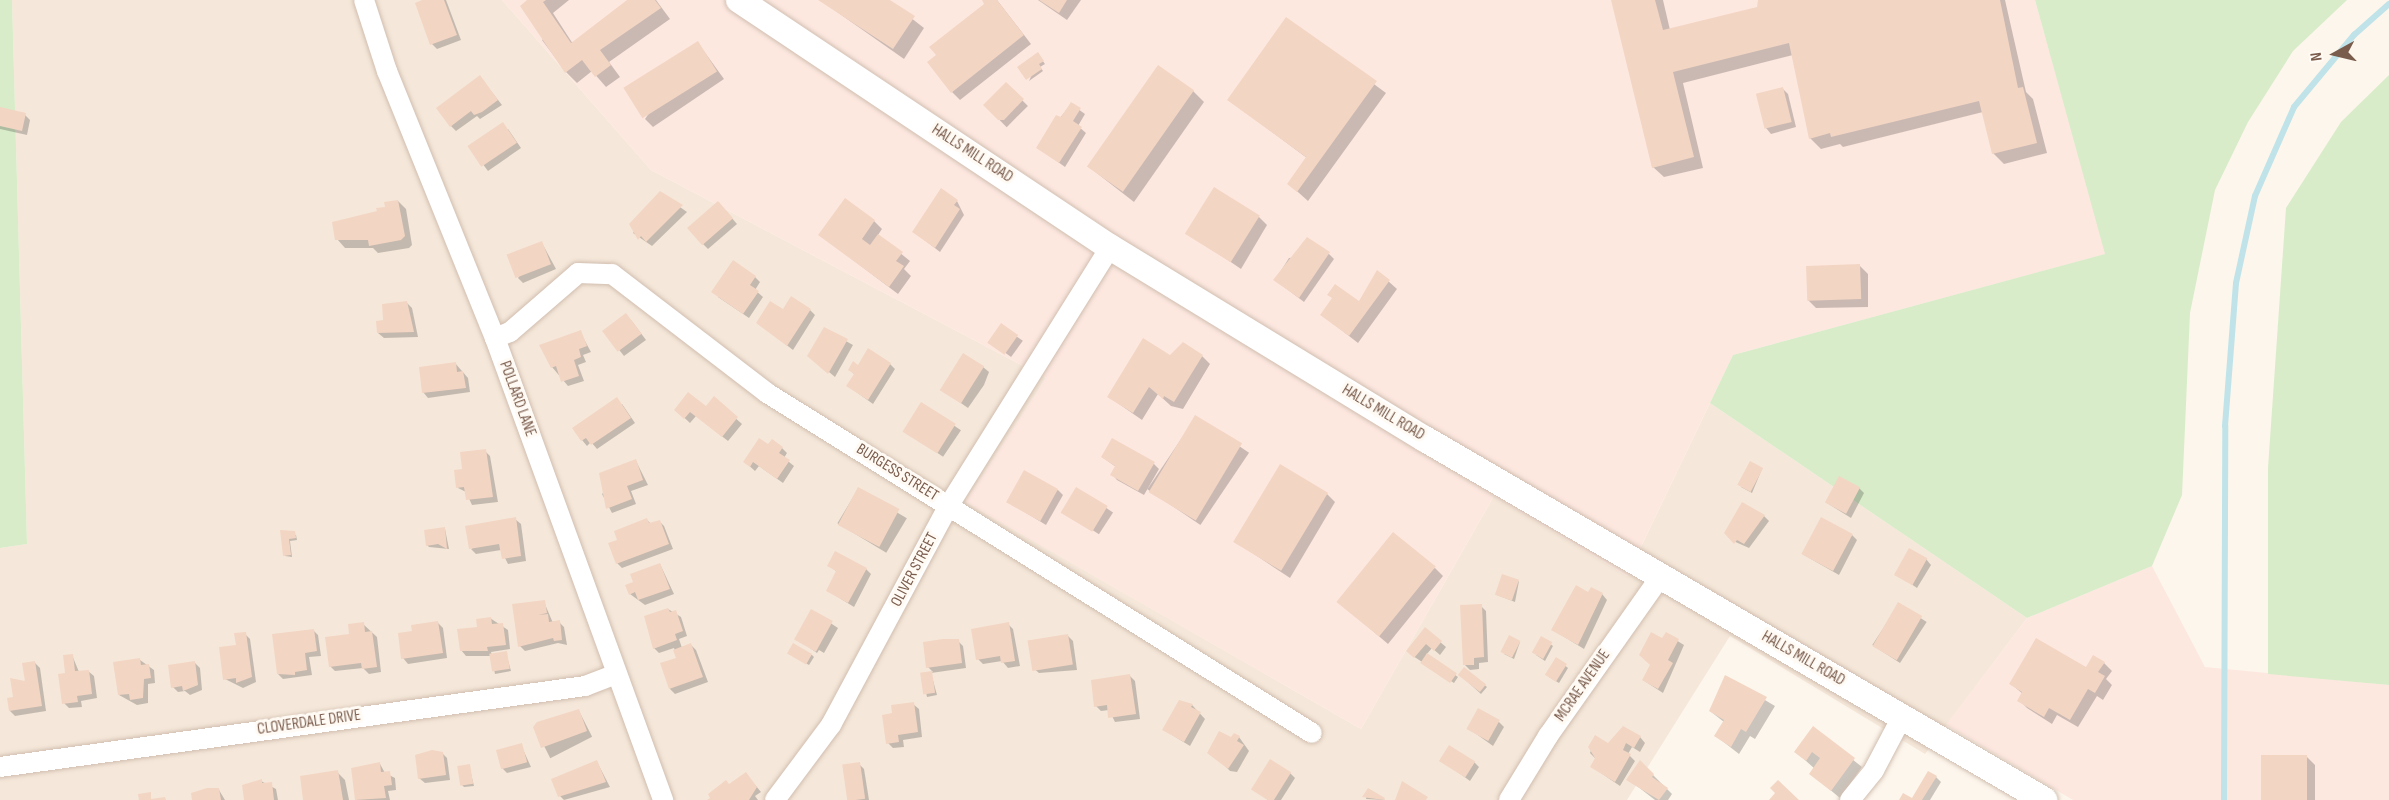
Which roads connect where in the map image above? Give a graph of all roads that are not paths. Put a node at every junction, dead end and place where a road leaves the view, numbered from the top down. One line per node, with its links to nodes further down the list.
1 (364, 0): 4 (street, POLLARD LANE)
2 (739, 0): 3 (street, HALLS MILL ROAD)
3 (1110, 247): 5 (street, OLIVER STREET); 6 (street, HALLS MILL ROAD)
4 (495, 338): 5 (street, BURGESS STREET); 7 (street, POLLARD LANE)
5 (949, 505): 9 (street, BURGESS STREET); 12 (street, OLIVER STREET)
6 (1661, 576): 8 (street, HALLS MILL ROAD); 13 (street, MCRAE AVENUE)
7 (617, 674): 10 (street, CLOVERDALE DRIVE); 11 (street, POLLARD LANE)
8 (1902, 717): 14 (street); 15 (street, HALLS MILL ROAD)
9 (1312, 733)
10 (0, 767)
11 (663, 800)
12 (775, 800)
13 (1509, 800)
14 (1850, 800)
15 (2044, 800)

